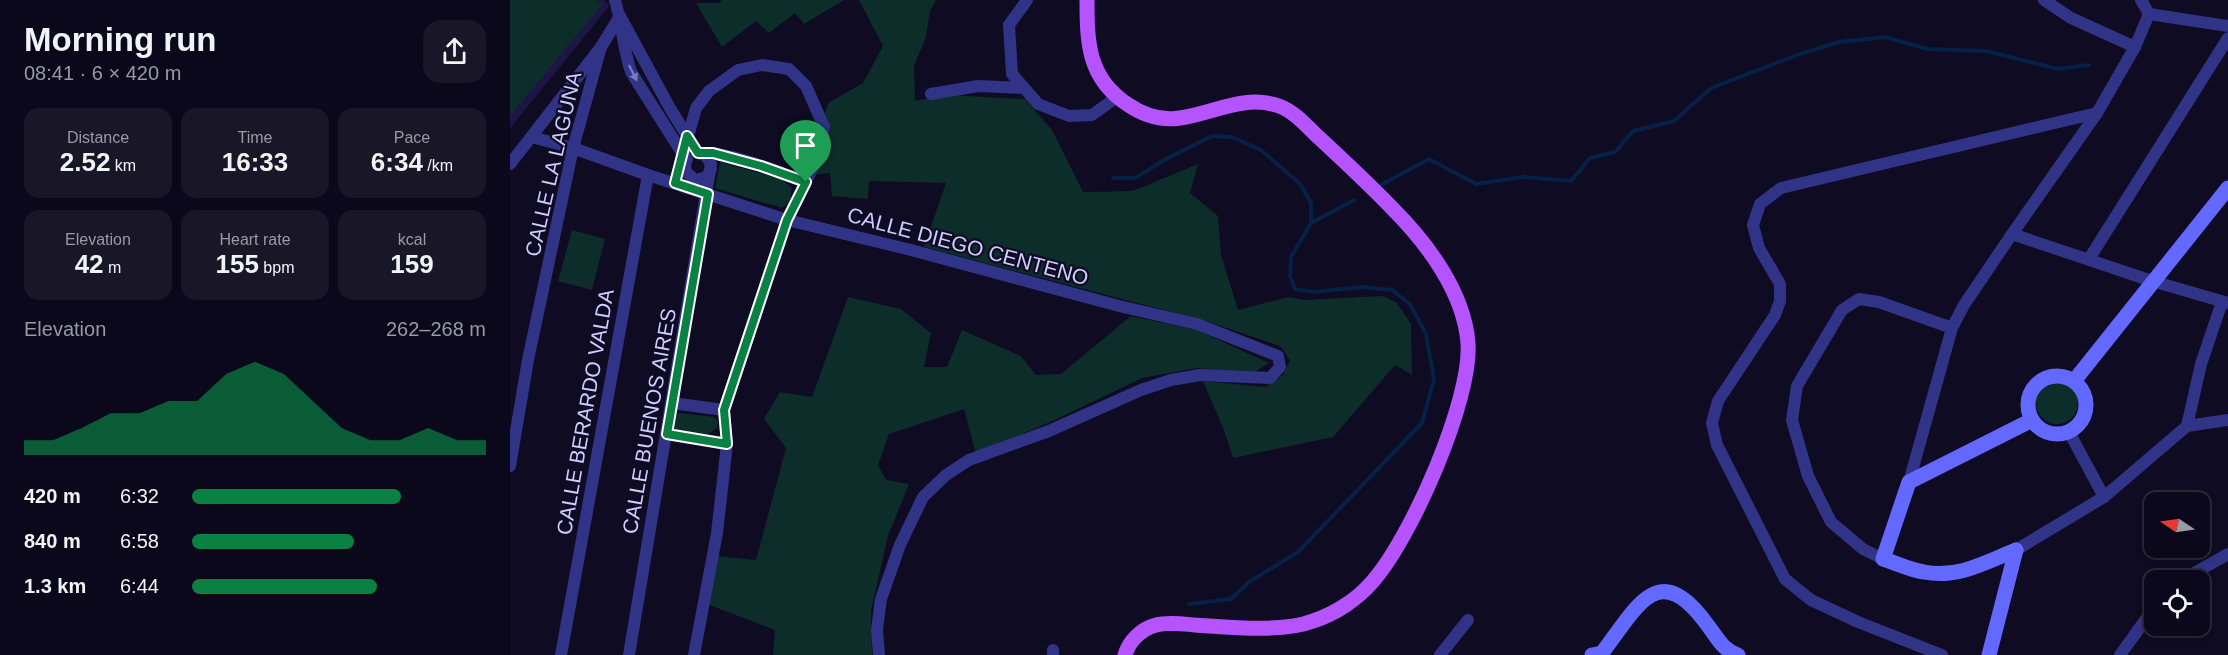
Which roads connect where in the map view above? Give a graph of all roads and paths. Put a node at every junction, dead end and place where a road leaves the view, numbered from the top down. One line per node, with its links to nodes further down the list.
1 (615, 0): 7 (street)
2 (1028, 0): 12 (street)
3 (1087, 0): 14 (main road)
4 (2044, 0): 11 (street)
5 (2141, 0): 6 (street)
6 (2149, 14): 8 (street); 11 (street)
7 (620, 16): 10 (street); 16 (street); 20 (street, one-way to 20)
8 (2228, 26)
9 (2228, 38): 31 (street)
10 (601, 47): 17 (street); 18 (street, CALLE LA LAGUNA)
11 (2135, 47): 15 (street)
12 (1024, 88): 13 (street); 14 (street)
13 (931, 94)
14 (1117, 97): 58 (main road)
15 (2097, 113): 30 (street); 61 (street)
16 (687, 136): 19 (street); 20 (street); 25 (street)
17 (532, 137): 18 (street, CALLE DIEGO CENTENO); 21 (street)
18 (573, 148): 23 (street, CALLE DIEGO CENTENO); 44 (street, CALLE LA LAGUNA)
19 (700, 154): 20 (street); 22 (street); 25 (street)
20 (685, 156): 24 (street); 26 (street)
21 (510, 164)
22 (711, 169): 24 (street); 28 (street, CALLE BUENOS AIRES)
23 (648, 175): 26 (street, CALLE DIEGO CENTENO); 54 (street, CALLE BERARDO VALDA)
24 (691, 178): 28 (street)
25 (806, 182): 29 (street)
26 (675, 183): 28 (street, CALLE DIEGO CENTENO)
27 (2228, 188): 32 (street)
28 (708, 194): 29 (street, CALLE DIEGO CENTENO); 36 (street, CALLE BUENOS AIRES)
29 (787, 220): 37 (street); 57 (street, CALLE DIEGO CENTENO)
30 (2012, 234): 31 (street); 34 (street)
31 (2089, 258): 32 (street)
32 (2152, 281): 33 (street); 35 (street)
33 (2225, 303): 40 (street)
34 (1952, 328): 45 (street); 49 (street)
35 (2074, 381): 38 (street); 41 (street)
36 (672, 403): 37 (street); 42 (street, CALLE BUENOS AIRES)
37 (724, 410): 43 (street)
38 (2032, 420): 41 (street); 45 (street)
39 (2228, 420): 40 (street)
40 (2187, 426): 46 (street)
41 (2070, 432): 46 (street)
42 (667, 434): 43 (street); 55 (street, CALLE BUENOS AIRES)
43 (727, 444): 56 (street)
44 (510, 466)
45 (1909, 482): 49 (street)
46 (2104, 497): 47 (street)
47 (2016, 550): 49 (street); 62 (street)
48 (2228, 554): 50 (street)
49 (1883, 559)
50 (2200, 570)
51 (1468, 620): 59 (street)
52 (2144, 622): 63 (street)
53 (1598, 654): 60 (street)
54 (561, 655)
55 (629, 655)
56 (694, 655)
57 (879, 655)
58 (1125, 655)
59 (1440, 655)
60 (1738, 655)
61 (1942, 655)
62 (1989, 655)
63 (2120, 655)

